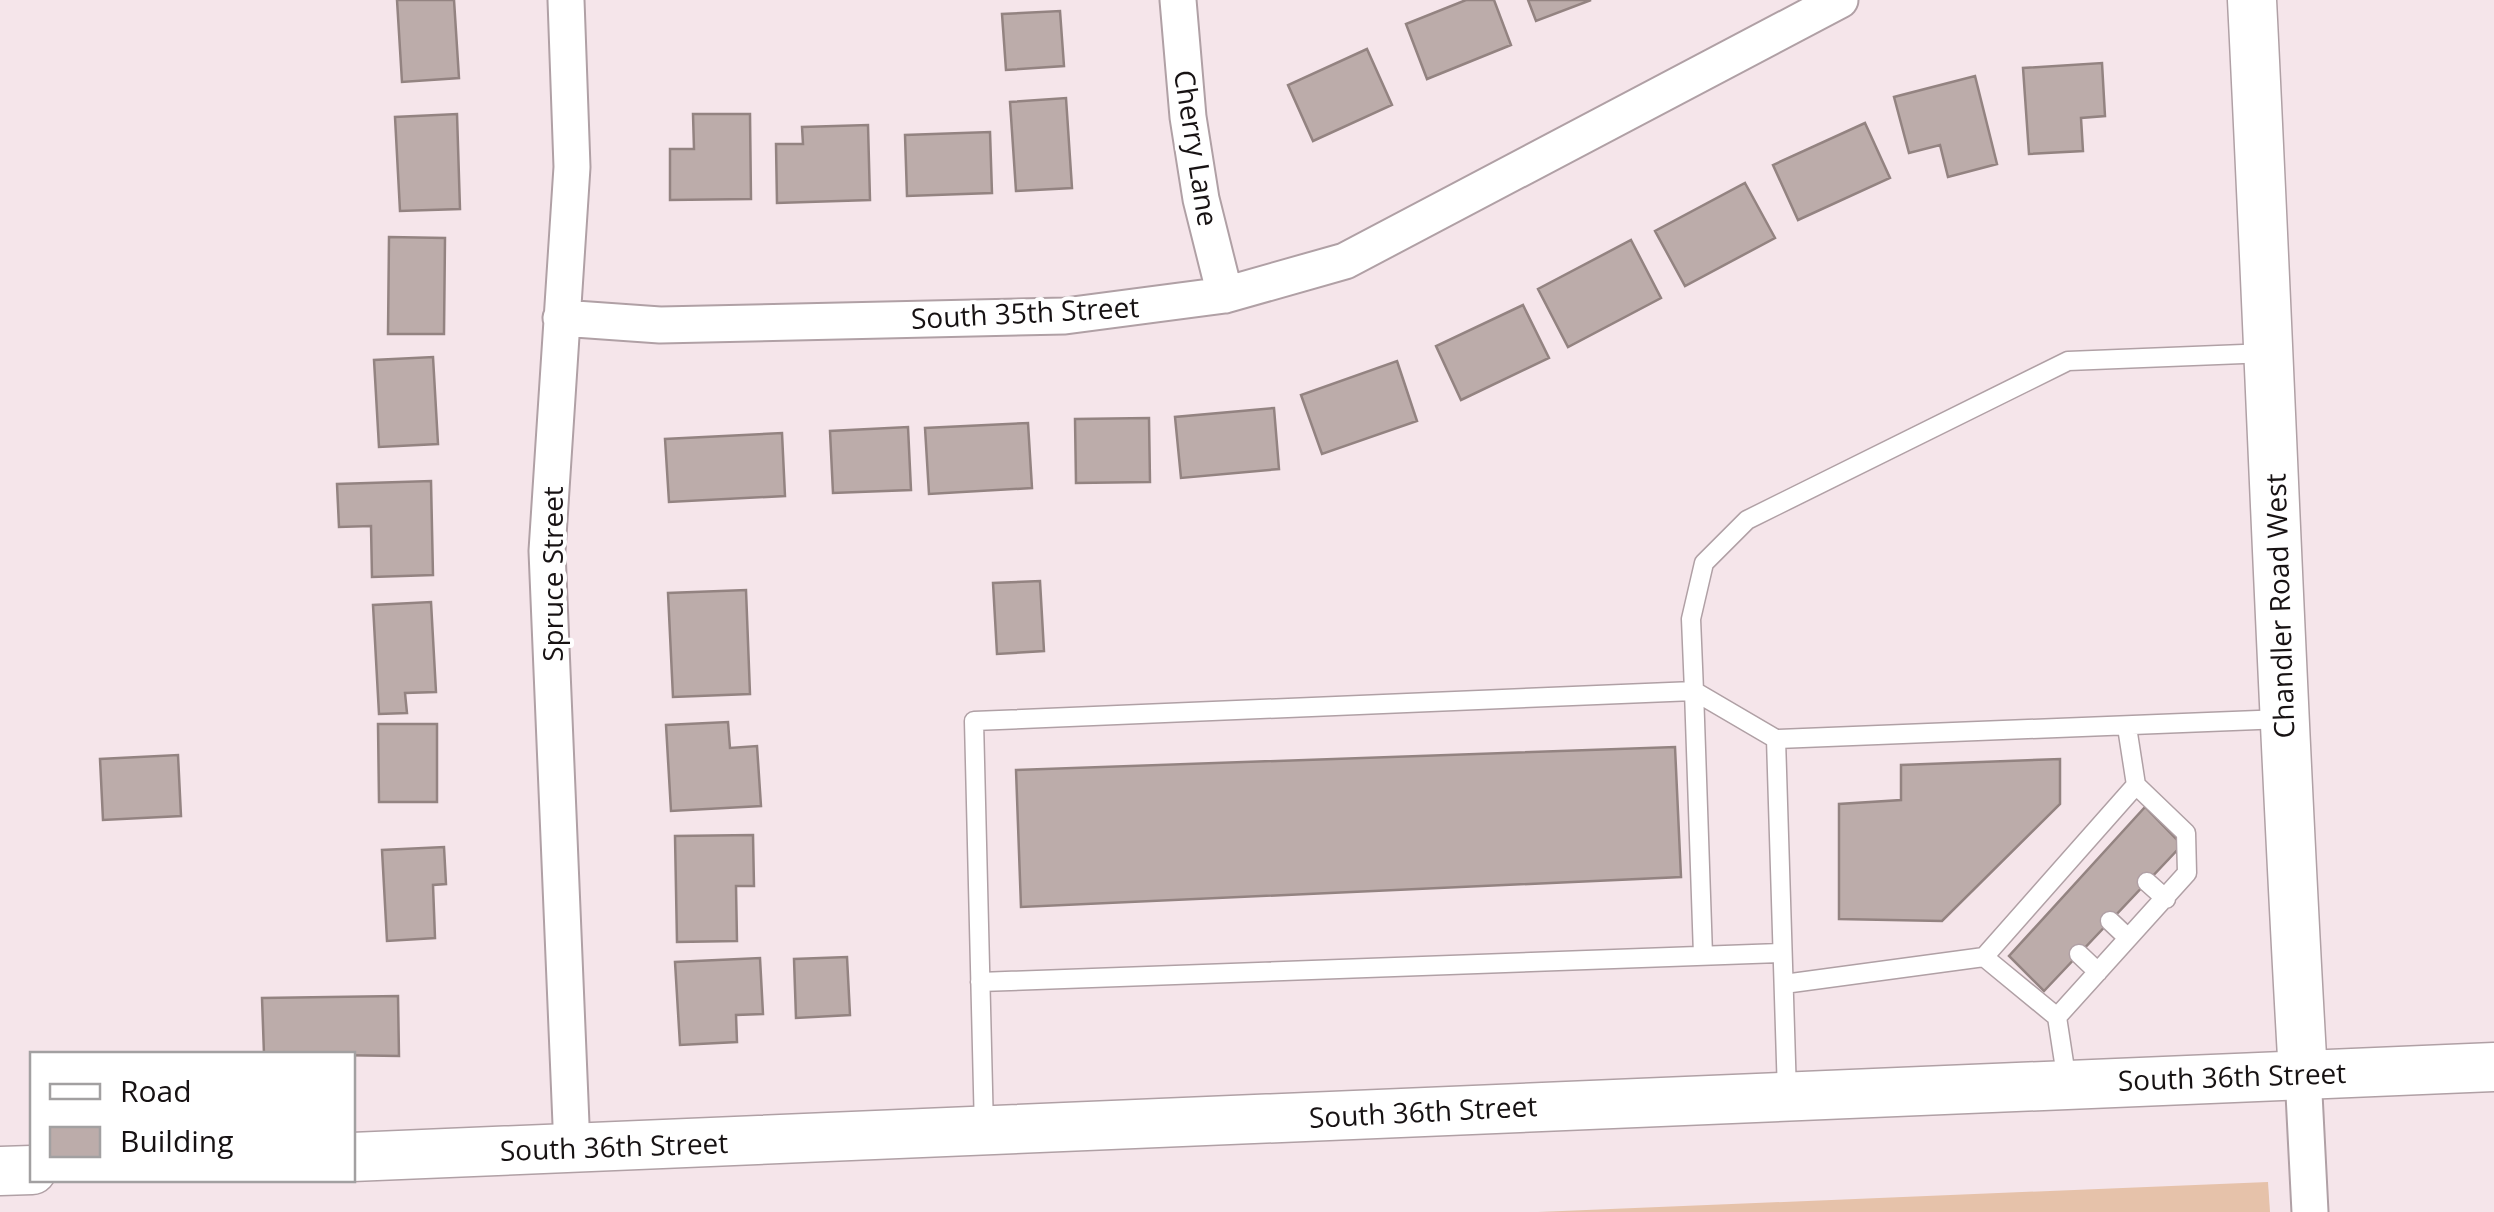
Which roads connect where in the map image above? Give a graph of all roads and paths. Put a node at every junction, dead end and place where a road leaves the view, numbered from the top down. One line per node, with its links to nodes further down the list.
1 (566, 0): 6 (street, Spruce Street)
2 (1178, 0): 5 (street, Cherry Lane)
3 (1838, 0): 5 (street, South 35th Street)
4 (2252, 0): 7 (main road, Chandler Road West)
5 (1226, 295): 6 (street, South 35th Street)
6 (561, 318): 30 (street, Spruce Street)
7 (2270, 353): 8 (lane); 9 (main road, Chandler Road West)
8 (1694, 691): 11 (lane); 19 (lane); 22 (lane)
9 (2282, 719): 10 (lane); 26 (main road, Chandler Road West)
10 (2127, 728): 11 (lane); 12 (lane)
11 (1776, 739): 17 (lane)
12 (2136, 785): 14 (lane); 20 (lane)
13 (2147, 882): 14 (lane)
14 (2166, 899): 16 (lane)
15 (2110, 920): 16 (lane)
16 (2128, 938): 21 (lane)
17 (1782, 953): 19 (lane); 23 (lane)
18 (2079, 954): 21 (lane)
19 (1703, 955): 22 (lane)
20 (1984, 957): 23 (lane); 24 (lane)
21 (2098, 972): 24 (lane)
22 (980, 982): 29 (lane)
23 (1784, 984): 28 (lane)
24 (2057, 1017): 27 (lane)
25 (2494, 1067): 26 (main road, South 36th Street)
26 (2303, 1074): 27 (main road, South 36th Street); 34 (street, Chandler Road West)
27 (2067, 1082): 28 (main road, South 36th Street)
28 (1787, 1095): 29 (main road, South 36th Street)
29 (984, 1131): 30 (main road, South 36th Street)
30 (572, 1148): 31 (main road, South 36th Street)
31 (355, 1157)
32 (30, 1170): 33 (main road)
33 (0, 1171)
34 (2310, 1212)

